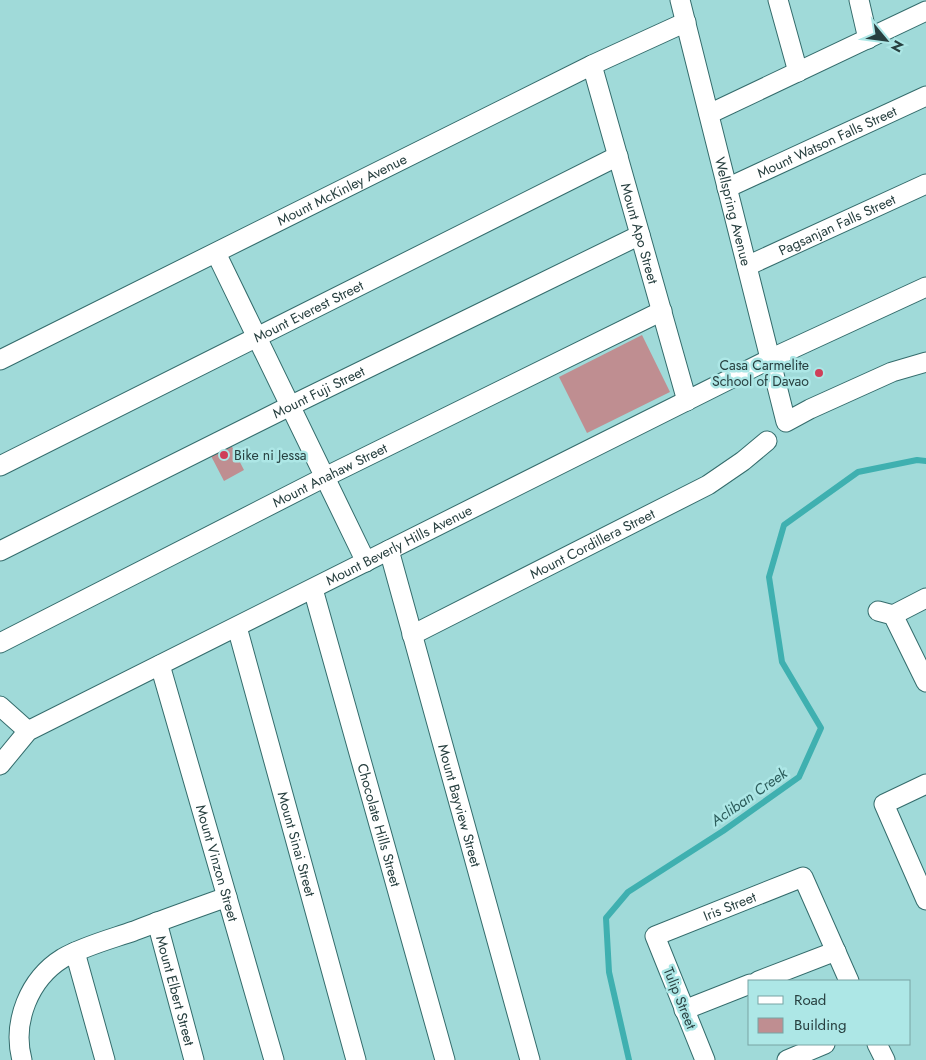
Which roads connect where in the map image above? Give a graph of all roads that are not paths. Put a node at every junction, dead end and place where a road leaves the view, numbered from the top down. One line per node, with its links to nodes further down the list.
1 (680, 0): 5 (street, Wellspring Avenue)
2 (778, 0): 8 (street)
3 (859, 0): 6 (street)
4 (926, 11): 6 (street)
5 (686, 22): 7 (street, Mount McKinley Avenue); 10 (street, Wellspring Avenue)
6 (868, 38): 8 (street)
7 (592, 65): 11 (street, Mount Apo Street); 15 (street, Mount McKinley Avenue)
8 (798, 72): 10 (street)
9 (926, 96): 13 (street, Mount Watson Falls Street)
10 (709, 114): 13 (street, Wellspring Avenue)
11 (618, 156): 14 (street, Mount Apo Street); 19 (street, Mount Everest Street)
12 (926, 184): 16 (street, Pagsanjan Falls Street)
13 (727, 188): 16 (street, Wellspring Avenue)
14 (640, 235): 18 (street, Mount Apo Street); 24 (street, Mount Fuji Street)
15 (216, 253): 19 (street); 21 (street, Mount McKinley Avenue)
16 (747, 266): 20 (street, Wellspring Avenue)
17 (926, 286): 20 (street, Mount Beverly Hills Avenue)
18 (662, 311): 23 (street, Mount Apo Street); 27 (street, Mount Anahaw Street)
19 (256, 336): 24 (street); 26 (street, Mount Everest Street)
20 (770, 359): 22 (street, Wellspring Avenue); 23 (street, Mount Beverly Hills Avenue)
21 (0, 360)
22 (926, 362)
23 (687, 401): 28 (street, Mount Beverly Hills Avenue)
24 (290, 406): 27 (street); 29 (street, Mount Fuji Street)
25 (766, 441): 34 (street, Mount Cordillera Street)
26 (0, 466)
27 (325, 477): 30 (street); 35 (street, Mount Anahaw Street)
28 (389, 550): 30 (street, Mount Beverly Hills Avenue); 34 (street, Mount Bayview Street)
29 (0, 551)
30 (366, 562): 31 (street, Mount Beverly Hills Avenue)
31 (313, 589): 33 (street, Mount Beverly Hills Avenue); 59 (street, Chocolate Hills Street)
32 (926, 598): 37 (street)
33 (237, 627): 36 (street, Mount Beverly Hills Avenue); 58 (street, Mount Sinai Street)
34 (412, 635): 60 (street, Mount Bayview Street)
35 (0, 643)
36 (160, 666): 39 (street, Mount Beverly Hills Avenue); 43 (street, Mount Vinzon Street)
37 (926, 682)
38 (0, 706): 39 (street)
39 (28, 732): 40 (street)
40 (0, 765)
41 (926, 784): 42 (street)
42 (925, 893)
43 (227, 897): 44 (street); 57 (street, Mount Vinzon Street)
44 (157, 922): 47 (street); 56 (street, Mount Elbert Street)
45 (655, 936): 46 (street, Iris Street); 51 (street, Tulip Street)
46 (836, 951): 48 (street); 49 (street)
47 (75, 952): 54 (street); 55 (street)
48 (761, 980)
49 (849, 980)
50 (748, 985): 51 (street)
51 (684, 1010): 61 (street, Tulip Street)
52 (823, 1045): 62 (street)
53 (878, 1045): 63 (street)
54 (22, 1060)
55 (105, 1060)
56 (194, 1060)
57 (274, 1060)
58 (356, 1060)
59 (446, 1060)
60 (530, 1060)
61 (705, 1060)
62 (787, 1060)
63 (885, 1060)

